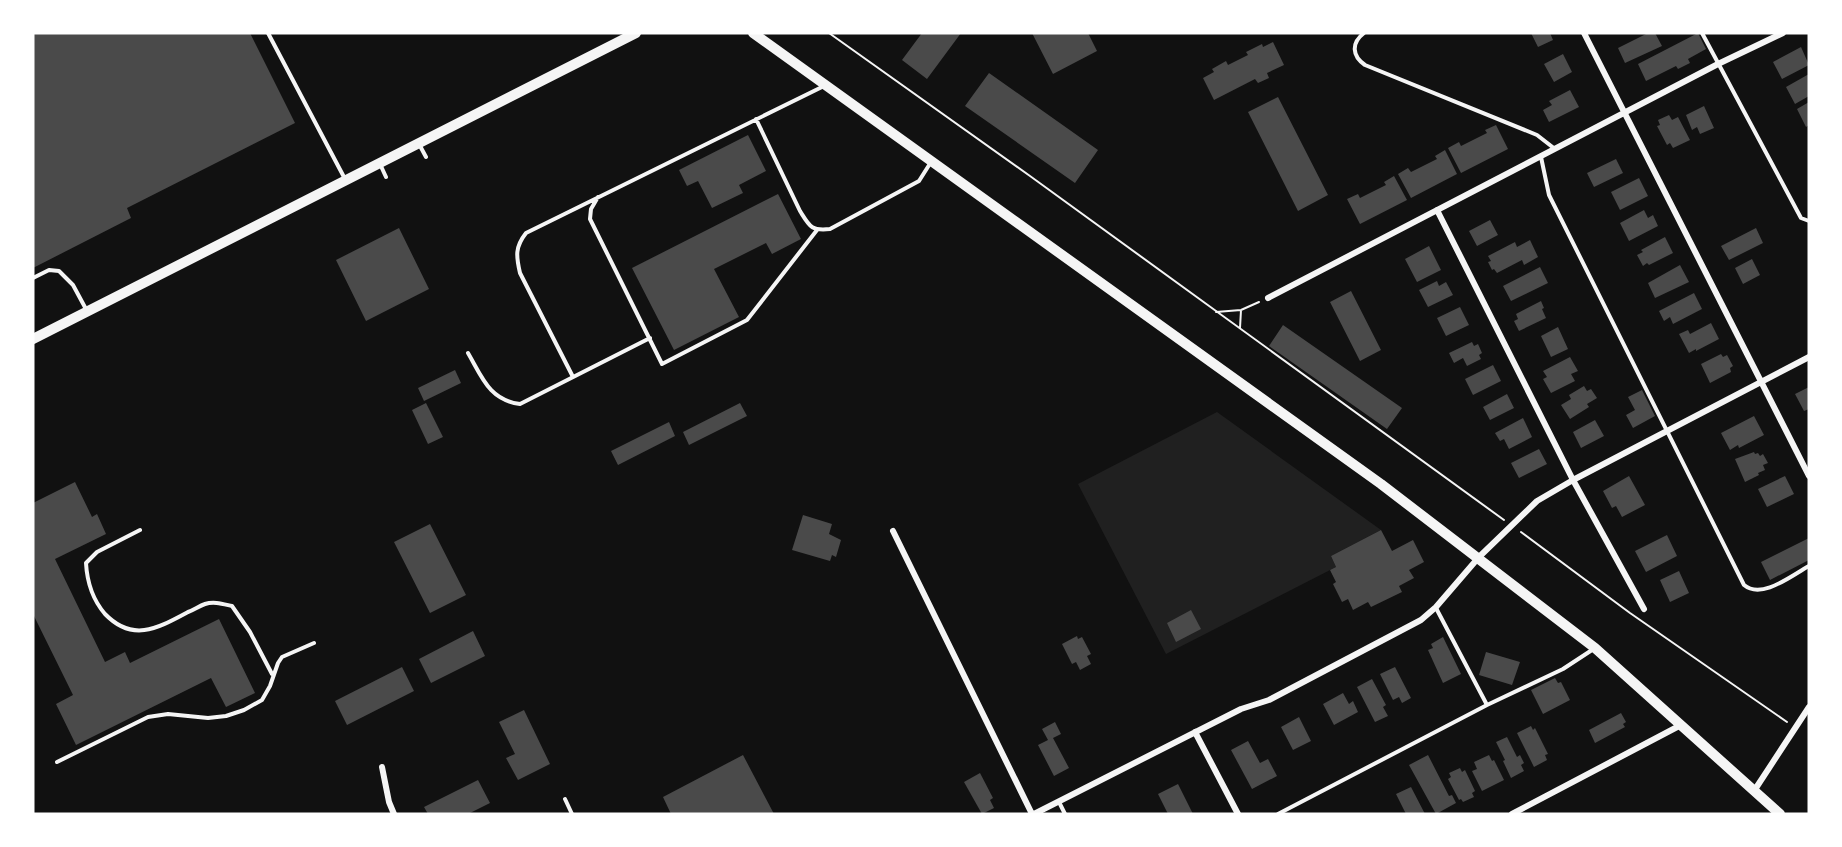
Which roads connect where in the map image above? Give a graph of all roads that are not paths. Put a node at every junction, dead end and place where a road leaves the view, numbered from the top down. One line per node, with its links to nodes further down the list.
1 (268, 33): 19 (lane)
2 (636, 33): 12 (main road)
3 (753, 33): 9 (main road)
4 (1364, 33): 13 (lane)
5 (1584, 33): 10 (street)
6 (1702, 33): 8 (lane)
7 (1783, 33): 8 (street)
8 (1718, 64): 10 (street); 22 (lane)
9 (825, 85): 11 (lane); 16 (main road)
10 (1625, 113): 13 (street); 32 (street)
11 (756, 119): 20 (lane); 23 (lane)
12 (419, 143): 14 (lane); 17 (main road)
13 (1556, 150): 15 (street)
14 (426, 157)
15 (1541, 157): 21 (street); 33 (lane)
16 (931, 161): 23 (lane); 38 (main road)
17 (379, 163): 18 (lane); 19 (main road)
18 (386, 177)
19 (345, 180): 26 (main road)
20 (598, 197): 27 (lane); 31 (lane)
21 (1437, 210): 25 (street); 35 (street)
22 (1809, 221)
23 (818, 230): 27 (lane)
24 (33, 278): 26 (lane)
25 (1268, 298)
26 (87, 311): 28 (main road)
27 (650, 338): 31 (lane)
28 (33, 339)
29 (468, 353): 31 (lane)
30 (1809, 357): 32 (street)
31 (573, 377)
32 (1762, 381): 33 (street); 34 (street)
33 (1667, 430): 35 (street); 39 (lane)
34 (1809, 476)
35 (1573, 480): 38 (street); 41 (street)
36 (140, 530): 44 (lane)
37 (893, 531): 56 (street)
38 (1479, 557): 40 (street); 43 (main road)
39 (1809, 566)
40 (1436, 607): 45 (lane); 48 (street)
41 (1644, 609)
42 (314, 643): 44 (lane)
43 (1595, 648): 45 (lane); 47 (main road)
44 (272, 674): 49 (lane)
45 (1487, 705): 59 (lane)
46 (1809, 707): 51 (street)
47 (1681, 724): 51 (main road); 60 (street)
48 (1195, 732): 53 (street); 58 (street)
49 (57, 762)
50 (382, 767): 54 (street)
51 (1754, 790): 61 (main road)
52 (565, 799): 55 (lane)
53 (1059, 801): 56 (street); 57 (lane)
54 (394, 814)
55 (572, 814)
56 (1033, 814)
57 (1065, 814)
58 (1238, 814)
59 (1278, 814)
60 (1512, 814)
61 (1780, 814)

